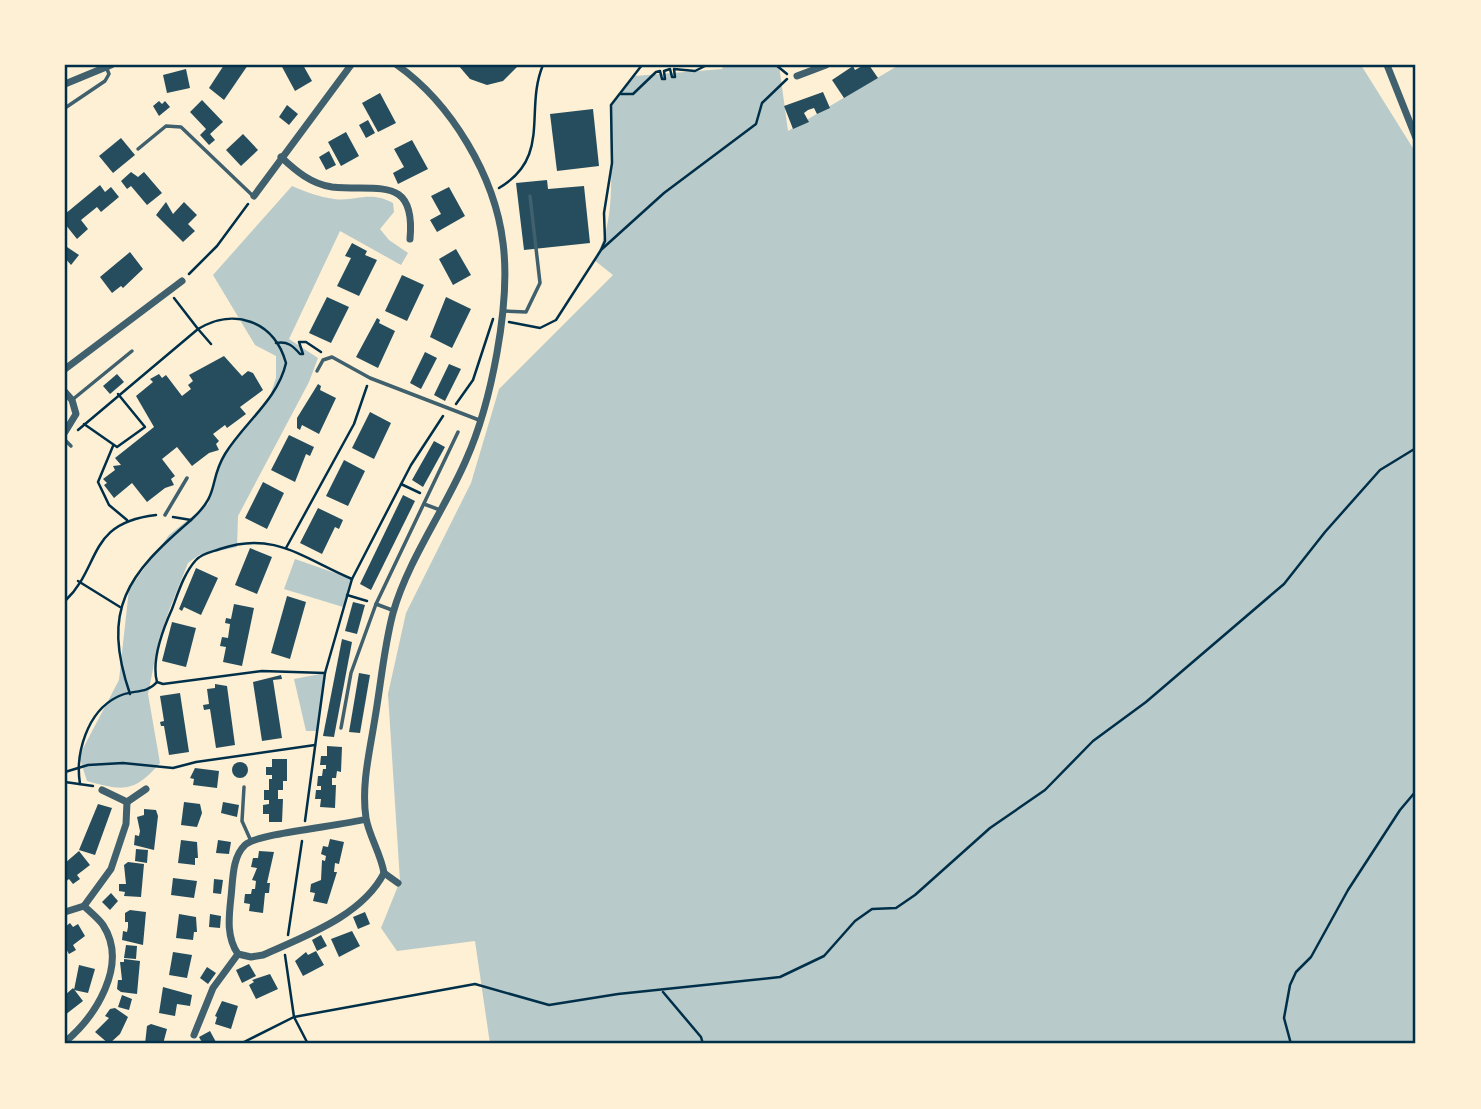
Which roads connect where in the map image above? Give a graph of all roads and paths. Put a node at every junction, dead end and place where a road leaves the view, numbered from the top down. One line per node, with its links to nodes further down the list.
1 (351, 65): 16 (street)
2 (397, 65): 17 (street)
3 (542, 65): 17 (path)
4 (642, 65): 12 (path)
5 (707, 65): 12 (path)
6 (776, 65): 21 (path)
7 (825, 65): 10 (street)
8 (1387, 65): 14 (street)
9 (108, 66): 11 (street); 13 (lane)
10 (797, 75)
11 (65, 84)
12 (620, 93): 21 (path)
13 (65, 108)
14 (1416, 138)
15 (138, 149): 18 (lane)
16 (281, 157): 18 (street); 20 (street)
17 (490, 193): 24 (street)
18 (254, 196): 22 (path)
19 (530, 196): 24 (lane)
20 (410, 239)
21 (601, 250): 25 (path)
22 (182, 281): 23 (street)
23 (169, 292): 26 (path); 31 (street)
24 (501, 311): 25 (street)
25 (500, 320): 37 (path); 38 (street)
26 (198, 329): 27 (path); 28 (path); 35 (path)
27 (276, 343): 30 (path); 51 (path)
28 (211, 344)
29 (132, 351): 36 (lane)
30 (329, 357): 32 (lane); 33 (lane)
31 (65, 369)
32 (317, 371)
33 (370, 378): 37 (lane); 53 (path)
34 (65, 392): 36 (street)
35 (118, 394): 39 (path); 43 (path)
36 (72, 400): 40 (street)
37 (450, 410): 38 (lane); 46 (path)
38 (479, 420): 49 (street)
39 (84, 424): 42 (path); 43 (path)
40 (65, 432)
41 (458, 432): 47 (lane)
42 (67, 443)
43 (113, 446): 52 (path)
44 (1416, 449): 84 (path)
45 (187, 478): 50 (lane)
46 (401, 484): 47 (path); 54 (path)
47 (428, 496): 48 (lane)
48 (424, 504): 49 (lane); 58 (lane)
49 (442, 511): 60 (street)
50 (165, 514): 51 (path); 52 (path)
51 (191, 520): 59 (path)
52 (128, 521): 55 (path)
53 (286, 548): 54 (path); 62 (path)
54 (352, 579): 56 (path)
55 (78, 581): 57 (path); 59 (path)
56 (347, 595): 58 (path); 61 (path)
57 (65, 601)
58 (376, 604): 60 (lane); 64 (lane)
59 (120, 607): 63 (path)
60 (394, 610): 75 (street)
61 (325, 673): 62 (path); 65 (path)
62 (157, 682): 63 (path)
63 (130, 694): 66 (path)
64 (341, 728)
65 (315, 745): 66 (path); 76 (path)
66 (77, 768): 67 (path); 69 (path)
67 (65, 772)
68 (65, 782): 69 (path)
69 (80, 784): 72 (path)
70 (244, 788): 77 (lane)
71 (146, 789): 74 (street)
72 (102, 790): 74 (street)
73 (1416, 791): 91 (path)
74 (127, 802): 80 (street)
75 (366, 819): 76 (street); 78 (street)
76 (303, 832): 77 (street); 82 (path)
77 (251, 841): 83 (street)
78 (384, 873): 79 (street); 82 (street)
79 (398, 883)
80 (84, 906): 81 (street); 87 (street)
81 (65, 912)
82 (287, 944): 83 (street); 85 (path)
83 (238, 954): 86 (street)
84 (662, 991): 85 (path); 90 (path)
85 (294, 1017): 88 (path); 89 (path)
86 (194, 1035)
87 (65, 1042)
88 (240, 1044)
89 (308, 1044)
90 (703, 1044)
91 (1291, 1044)

